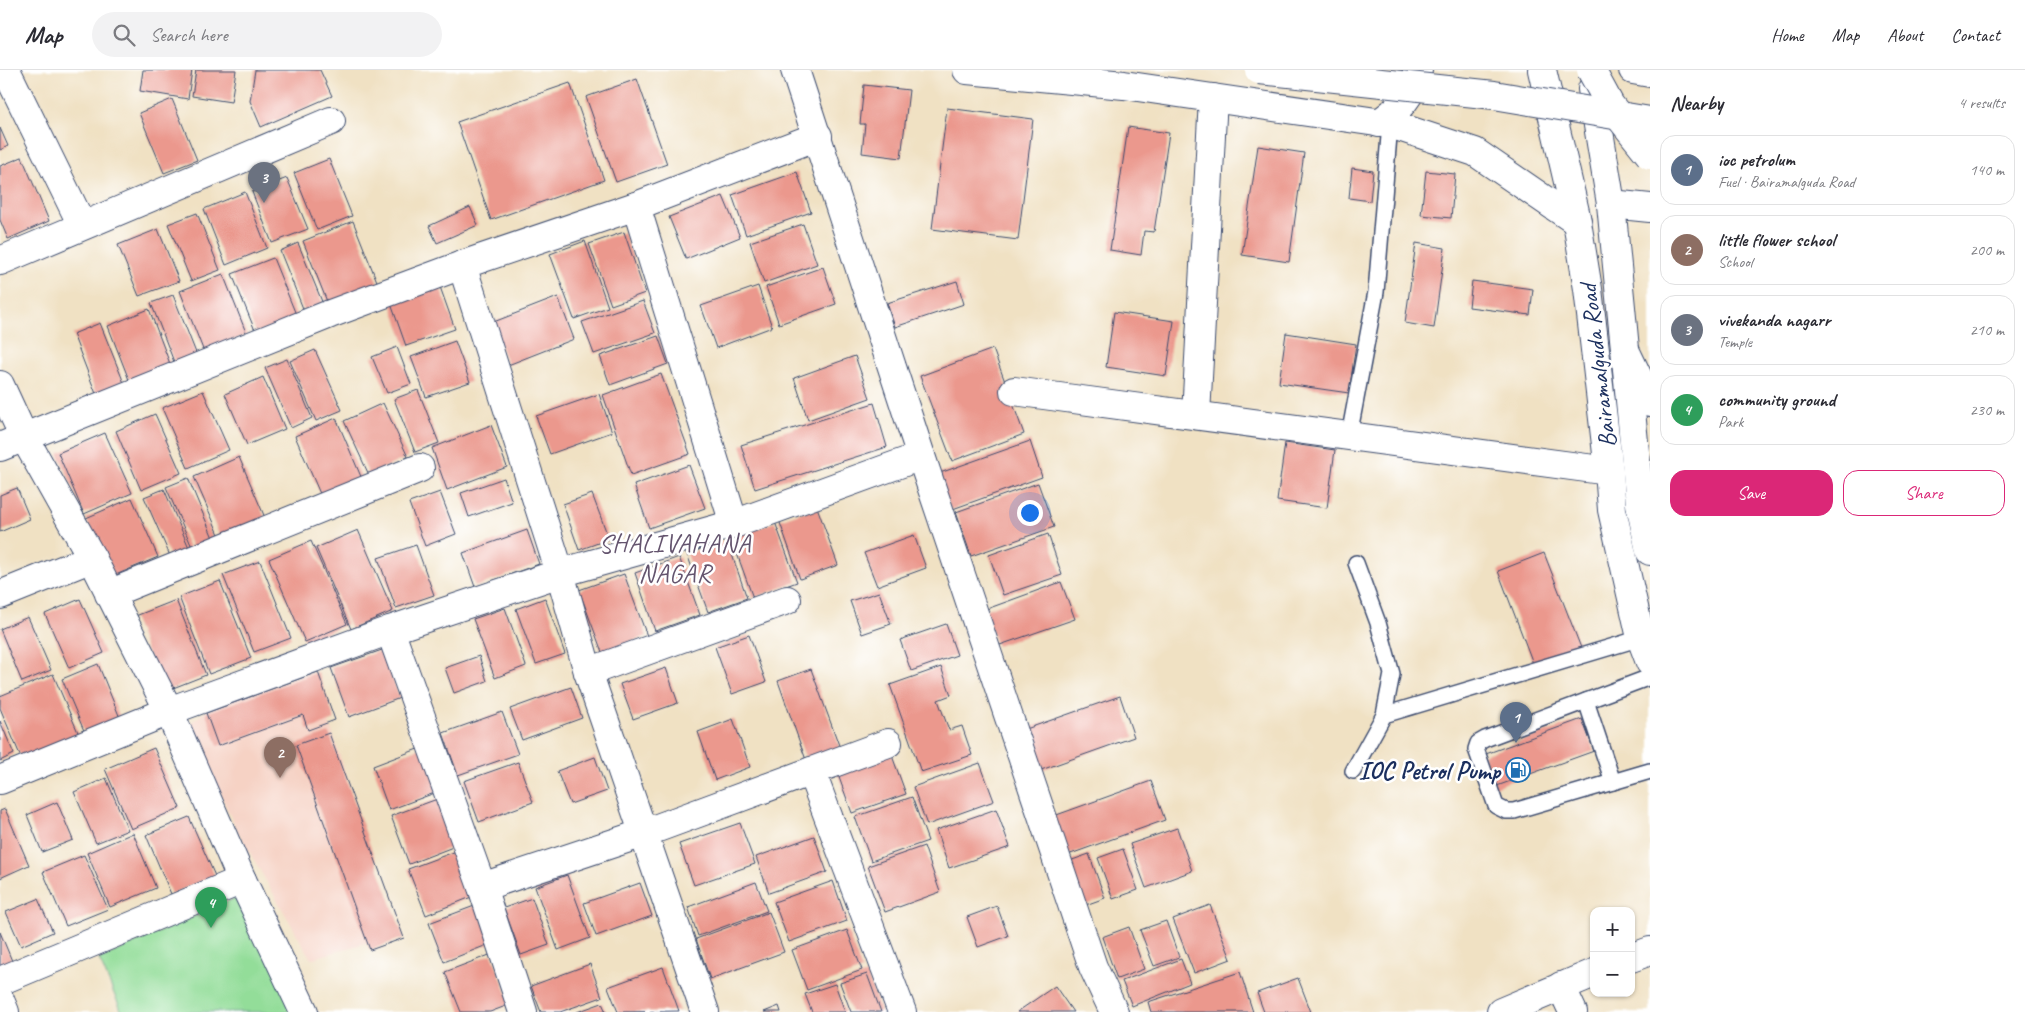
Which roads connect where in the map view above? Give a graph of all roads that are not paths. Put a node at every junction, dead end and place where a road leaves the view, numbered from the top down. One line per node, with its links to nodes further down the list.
1 (6, 70): 20 (main road)
2 (795, 70): 14 (main road)
3 (967, 70): 10 (main road)
4 (1259, 70): 12 (main road, bridge)
5 (1418, 70): 13 (main road)
6 (1542, 70): 19 (main road, Bairamalguda Road)
7 (1590, 70): 15 (main road, bridge); 16 (main road, Bairamalguda Road)
8 (1633, 70): 9 (main road)
9 (1650, 73)
10 (1213, 98): 13 (main road); 27 (main road)
11 (331, 120): 20 (main road)
12 (1650, 121)
13 (1384, 123): 19 (main road); 28 (lane)
14 (818, 136): 17 (main road); 30 (main road)
15 (1650, 155)
16 (1611, 204): 18 (main road); 23 (main road, Bairamalguda Road)
17 (636, 206): 22 (main road); 34 (main road)
18 (1650, 208)
19 (1577, 222): 32 (main road, Bairamalguda Road)
20 (82, 225): 21 (main road)
21 (0, 261)
22 (462, 264): 29 (main road); 38 (main road)
23 (1626, 352): 26 (main road); 33 (main road, Bairamalguda Road)
24 (0, 385): 29 (main road)
25 (1014, 391): 27 (main road)
26 (1649, 399)
27 (1196, 415): 28 (main road)
28 (1349, 436): 32 (main road)
29 (12, 442): 36 (main road)
30 (921, 456): 34 (main road); 69 (main road)
31 (420, 468): 39 (main road)
32 (1609, 471): 43 (main road, Bairamalguda Road)
33 (1645, 503): 35 (main road, Bairamalguda Road)
34 (734, 524): 38 (main road)
35 (1650, 551)
36 (92, 558): 39 (main road); 40 (main road)
37 (1356, 563): 48 (lane)
38 (560, 573): 42 (main road); 44 (main road)
39 (109, 594): 47 (main road)
40 (0, 595)
41 (787, 600): 44 (main road)
42 (390, 630): 47 (main road); 57 (main road)
43 (1645, 650): 48 (lane)
44 (588, 672): 55 (main road)
45 (1650, 677): 46 (lane)
46 (1586, 701): 54 (lane); 54 (lane)
47 (169, 710): 53 (main road); 56 (main road)
48 (1384, 715): 51 (lane)
49 (888, 743): 50 (main road)
50 (811, 771): 55 (main road); 68 (main road)
51 (1354, 771)
52 (1650, 771): 54 (lane)
53 (0, 780)
54 (1613, 782)
55 (644, 833): 57 (main road); 67 (main road)
56 (242, 880): 61 (main road); 65 (main road)
57 (482, 887): 66 (main road)
58 (1650, 951): 59 (main road)
59 (1635, 957)
60 (1590, 975): 62 (main road)
61 (0, 981)
62 (1561, 986): 70 (main road); 71 (main road)
63 (0, 1000): 64 (main road)
64 (5, 1012)
65 (304, 1012)
66 (523, 1012)
67 (704, 1012)
68 (902, 1012)
69 (1114, 1012)
70 (1502, 1012)
71 (1572, 1012)

